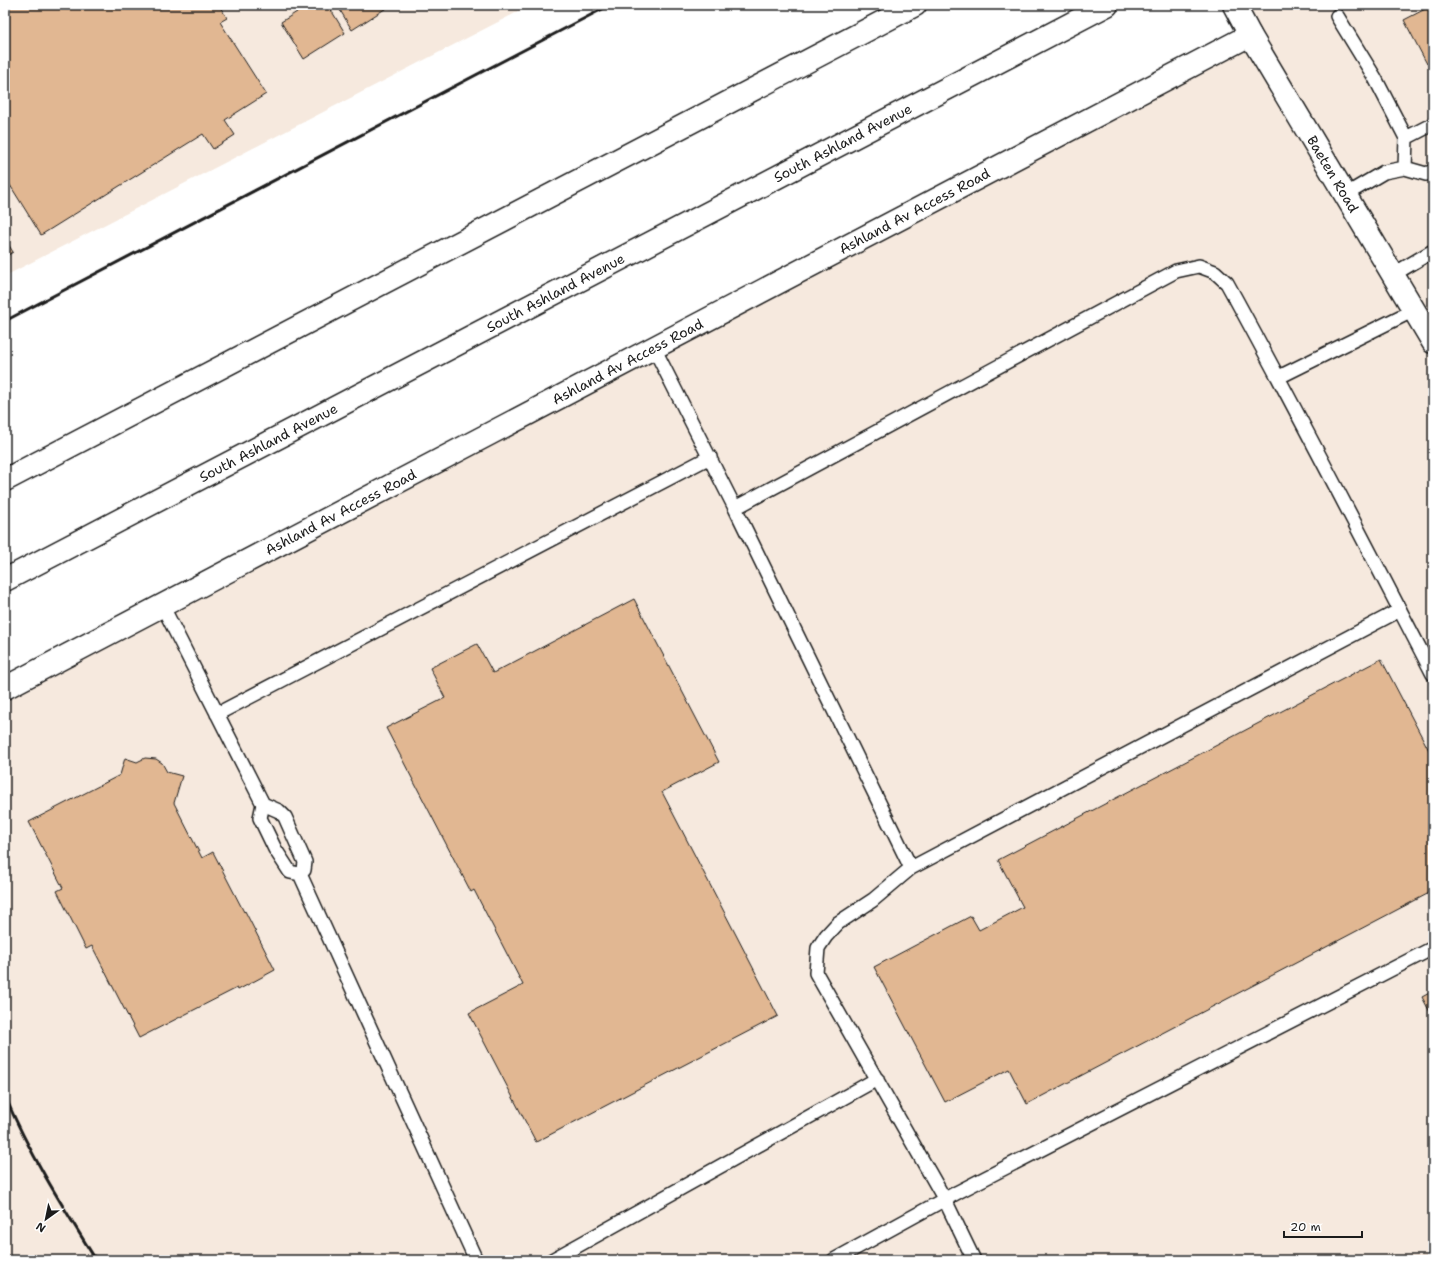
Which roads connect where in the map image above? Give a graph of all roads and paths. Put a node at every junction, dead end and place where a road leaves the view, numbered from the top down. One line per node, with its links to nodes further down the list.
1 (916, 5): 18 (main road)
2 (1107, 5): 20 (main road, South Ashland Avenue)
3 (1234, 5): 5 (main road, Baeten Road)
4 (1337, 16): 7 (lane)
5 (1250, 35): 10 (main road, Baeten Road); 15 (main road, Ashland Av Access Road)
6 (1433, 124): 7 (lane)
7 (1406, 138): 8 (lane)
8 (1405, 168): 9 (lane); 10 (lane)
9 (1433, 171)
10 (1345, 195): 12 (main road, Baeten Road)
11 (1433, 251): 12 (lane)
12 (1394, 274): 13 (main road, Baeten Road)
13 (1414, 310): 14 (main road, Baeten Road); 16 (lane)
14 (1433, 342)
15 (654, 348): 17 (lane); 21 (main road, Ashland Av Access Road)
16 (1279, 377): 19 (lane); 22 (lane)
17 (710, 457): 19 (lane); 25 (lane)
18 (5, 480)
19 (735, 508): 27 (lane)
20 (5, 580)
21 (162, 606): 24 (main road, Ashland Av Access Road); 25 (lane)
22 (1400, 610): 23 (lane); 27 (lane)
23 (1433, 674)
24 (5, 688)
25 (217, 714): 26 (lane)
26 (263, 804): 28 (lane); 28 (lane)
27 (912, 868): 30 (lane)
28 (300, 874): 32 (lane)
29 (1433, 948): 31 (lane)
30 (877, 1079): 31 (lane); 33 (lane)
31 (945, 1200): 34 (lane); 35 (lane)
32 (476, 1260)
33 (552, 1260)
34 (834, 1260)
35 (974, 1260)

